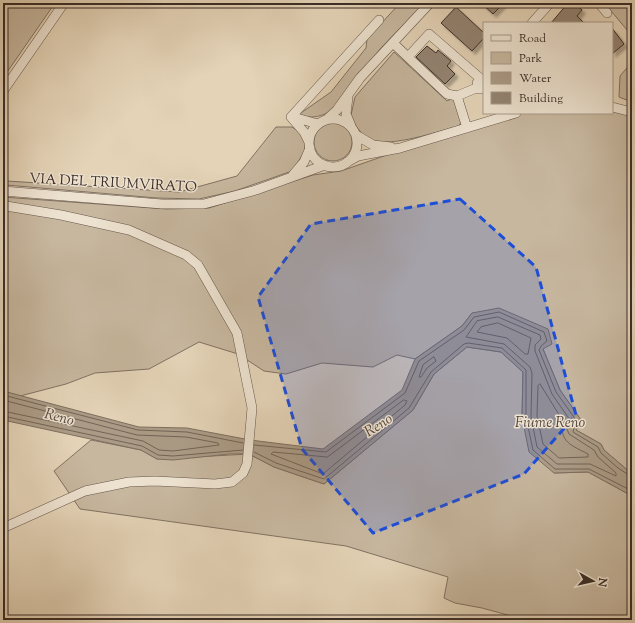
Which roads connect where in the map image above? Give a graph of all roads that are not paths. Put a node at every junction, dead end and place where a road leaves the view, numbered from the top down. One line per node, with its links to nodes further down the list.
1 (64, 3): 13 (street)
2 (430, 3): 8 (street)
3 (550, 3): 7 (street)
4 (598, 3): 5 (street)
5 (607, 13)
6 (379, 20): 19 (street)
7 (533, 22)
8 (393, 43): 9 (street); 14 (street)
9 (408, 57): 10 (street); 15 (street)
10 (482, 77): 11 (street)
11 (483, 88)
12 (483, 89): 15 (street)
13 (3, 91)
14 (349, 94): 20 (street); 22 (street)
15 (457, 96): 21 (street)
16 (613, 106): 17 (street)
17 (632, 112)
18 (508, 114): 21 (street)
19 (291, 117): 20 (street); 24 (street)
20 (322, 122): 22 (street); 24 (street)
21 (467, 128): 23 (street)
22 (354, 132): 23 (street); 25 (street)
23 (420, 142): 25 (street)
24 (309, 145): 26 (street); 27 (street)
25 (347, 162): 26 (street)
26 (325, 165): 27 (street, VIA DEL TRIUMVIRATO)
27 (290, 178): 28 (street, VIA DEL TRIUMVIRATO)
28 (3, 191)
29 (3, 202): 30 (street)
30 (3, 528)

